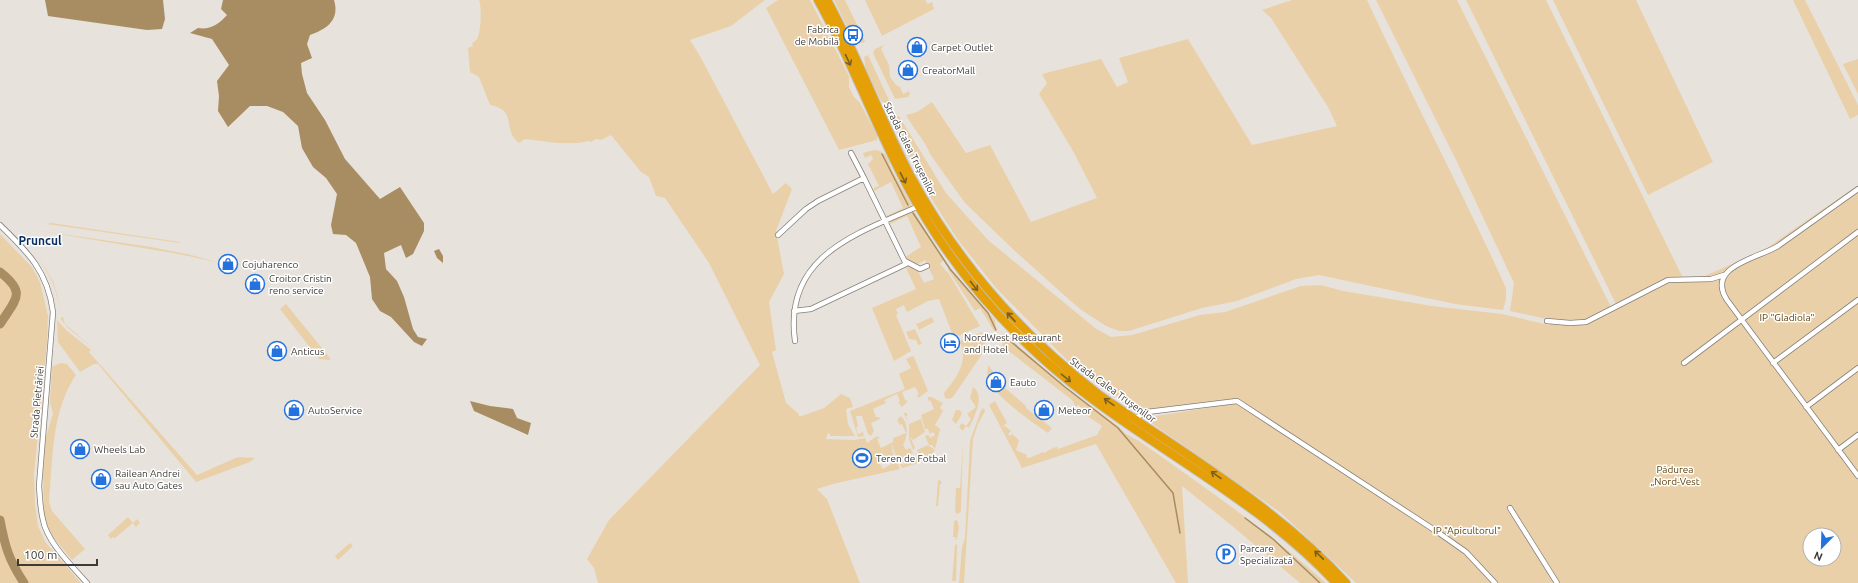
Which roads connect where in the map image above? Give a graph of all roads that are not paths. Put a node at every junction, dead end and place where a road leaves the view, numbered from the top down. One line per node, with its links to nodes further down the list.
1 (818, 0): 6 (highway, Strada Calea Trușenilor, one-way to 6)
2 (827, 0): 23 (highway, Strada Calea Trușenilor, one-way to 2)
3 (851, 153): 4 (street)
4 (864, 178): 7 (street); 10 (street)
5 (1858, 189): 13 (street)
6 (919, 206): 7 (street, Strada Calea Trușenilor); 29 (highway, Strada Calea Trușenilor, one-way to 29)
7 (885, 222): 11 (street); 15 (street, Strada Calea Trușenilor)
8 (0, 225): 28 (street, Strada Pietrăriei)
9 (1858, 232): 16 (street)
10 (778, 235)
11 (905, 261): 12 (street); 15 (street)
12 (927, 266)
13 (1725, 274): 16 (street); 17 (street)
14 (1858, 300): 20 (street)
15 (794, 311): 18 (street, Strada Calea Trușenilor)
16 (1742, 319): 19 (street); 20 (street)
17 (1547, 322)
18 (796, 341)
19 (1684, 363)
20 (1773, 363): 22 (street)
21 (1858, 368): 22 (street)
22 (1806, 407): 25 (street)
23 (1133, 419): 30 (highway, Strada Calea Trușenilor, one-way to 23); 31 (street)
24 (1858, 435): 25 (street)
25 (1838, 450): 26 (street)
26 (1858, 476)
27 (1510, 508): 32 (street)
28 (87, 583)
29 (1336, 583)
30 (1346, 583)
31 (1495, 583)
32 (1557, 583)

